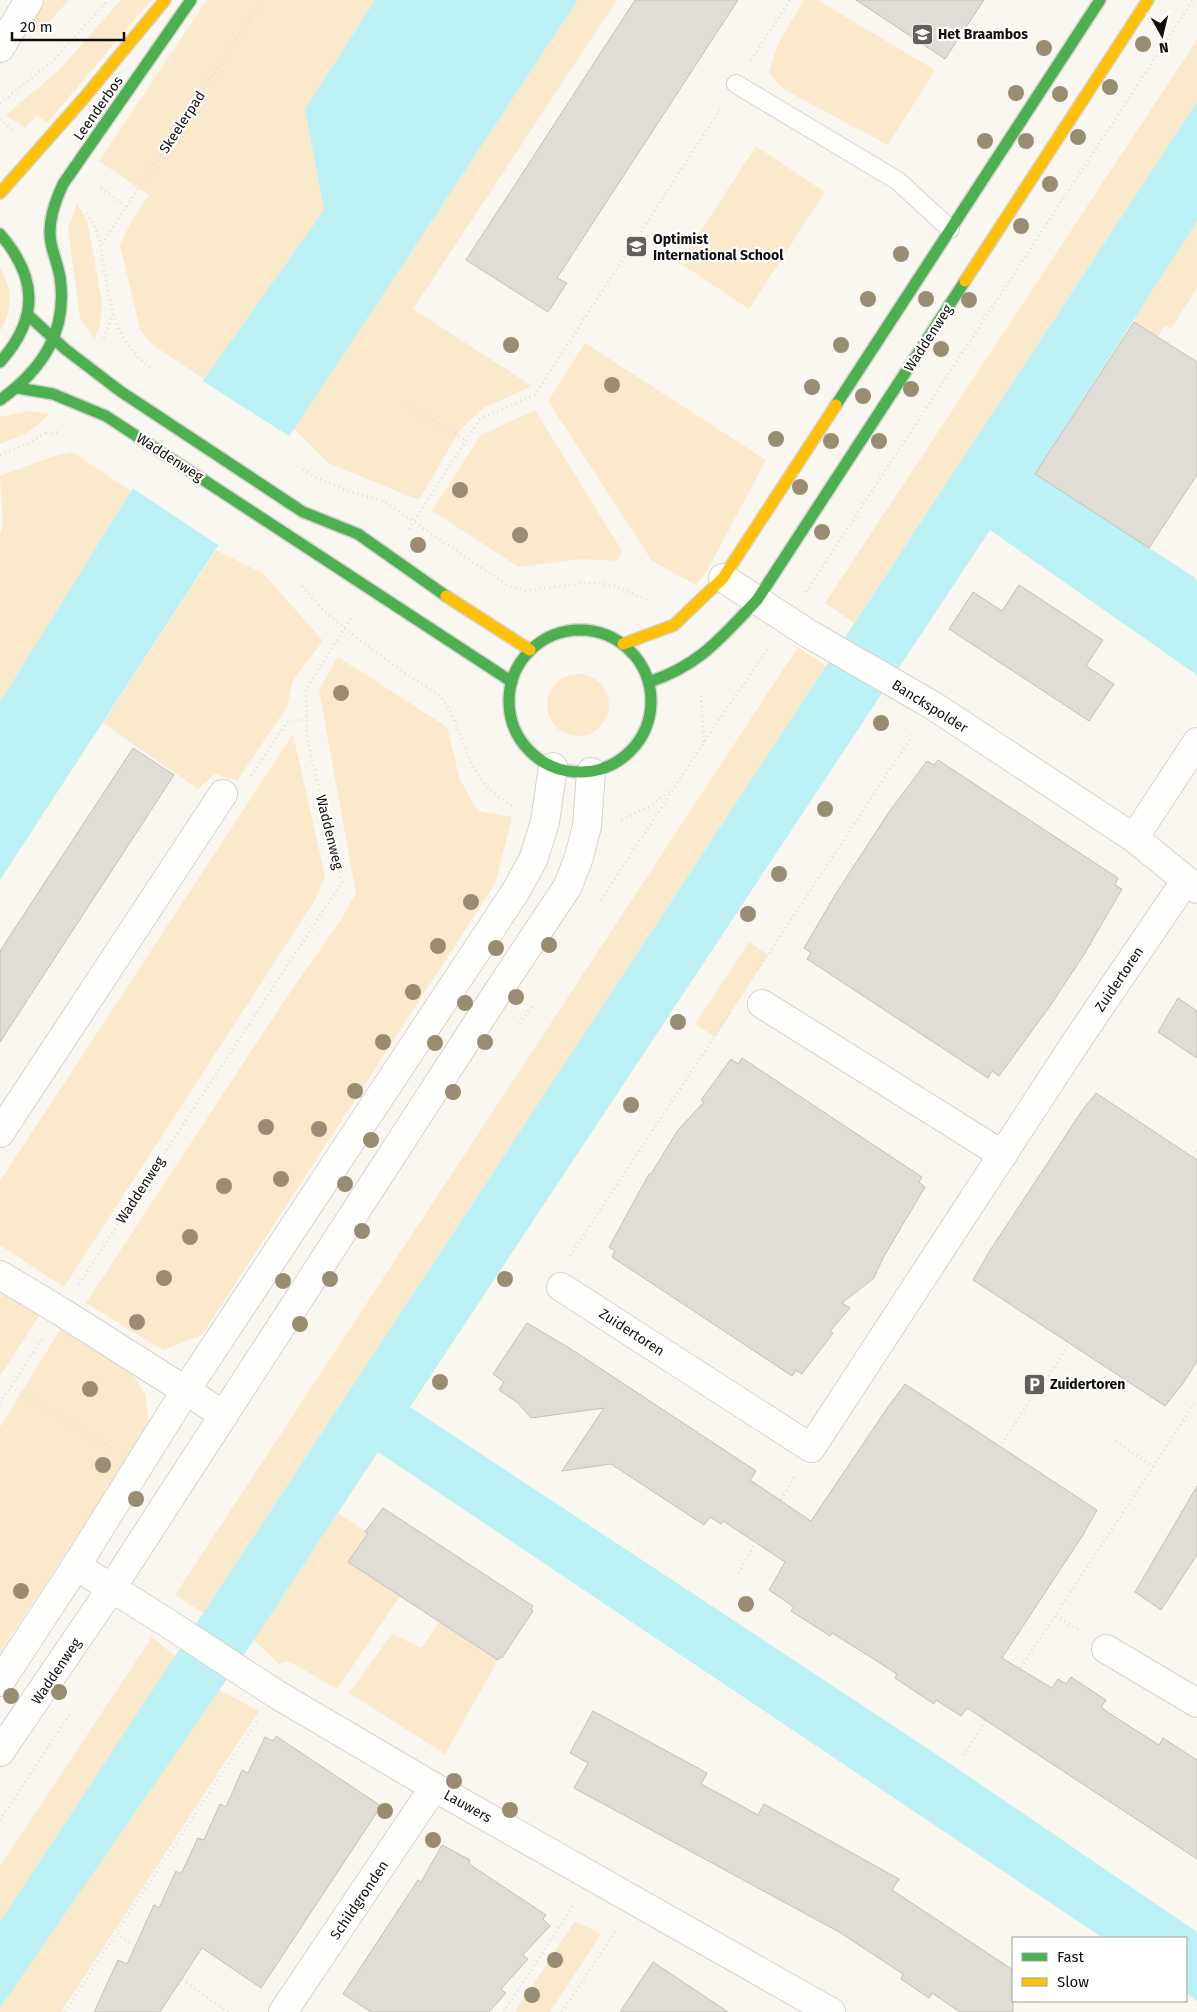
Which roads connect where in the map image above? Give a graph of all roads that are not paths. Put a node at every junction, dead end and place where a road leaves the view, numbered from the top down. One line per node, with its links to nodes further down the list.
1 (29, 0): 6 (street)
2 (165, 0): 8 (street, Leenderbos)
3 (191, 0): 12 (street, Leenderbos)
4 (1100, 0): 9 (street)
5 (1148, 0): 17 (street, Waddenweg)
6 (0, 48)
7 (736, 84): 9 (lane)
8 (0, 193)
9 (950, 229): 16 (street)
10 (0, 234): 11 (street)
11 (29, 316): 12 (street, Waddenweg); 13 (street)
12 (54, 339): 14 (street, Leenderbos); 19 (street, Waddenweg)
13 (0, 362)
14 (18, 388): 15 (street, Leenderbos); 20 (street, Waddenweg)
15 (0, 400)
16 (723, 578): 17 (street, Banckspolder); 18 (street)
17 (756, 600): 21 (street, Waddenweg); 26 (street, Banckspolder)
18 (623, 644): 19 (street); 21 (street)
19 (530, 650): 20 (street)
20 (512, 682): 23 (street)
21 (649, 682): 24 (street)
22 (1197, 742): 26 (street)
23 (553, 767): 24 (street); 33 (street)
24 (591, 772): 34 (street, Waddenweg)
25 (223, 794): 29 (street)
26 (1134, 838): 27 (street, Banckspolder)
27 (1192, 884): 30 (street, Zuidertoren)
28 (762, 1004): 30 (street)
29 (0, 1134)
30 (1003, 1155): 32 (street, Zuidertoren)
31 (0, 1275): 33 (street)
32 (562, 1287)
33 (186, 1390): 34 (street); 35 (street)
34 (224, 1415): 36 (street, Waddenweg)
35 (76, 1566): 36 (street); 38 (street)
36 (111, 1589): 40 (street, Waddenweg); 41 (street, Lauwers)
37 (1106, 1649): 39 (street)
38 (0, 1682)
39 (1197, 1703)
40 (0, 1752)
41 (434, 1787): 42 (street, Schildgronden); 43 (street, Lauwers)
42 (283, 2012)
43 (831, 2012)

